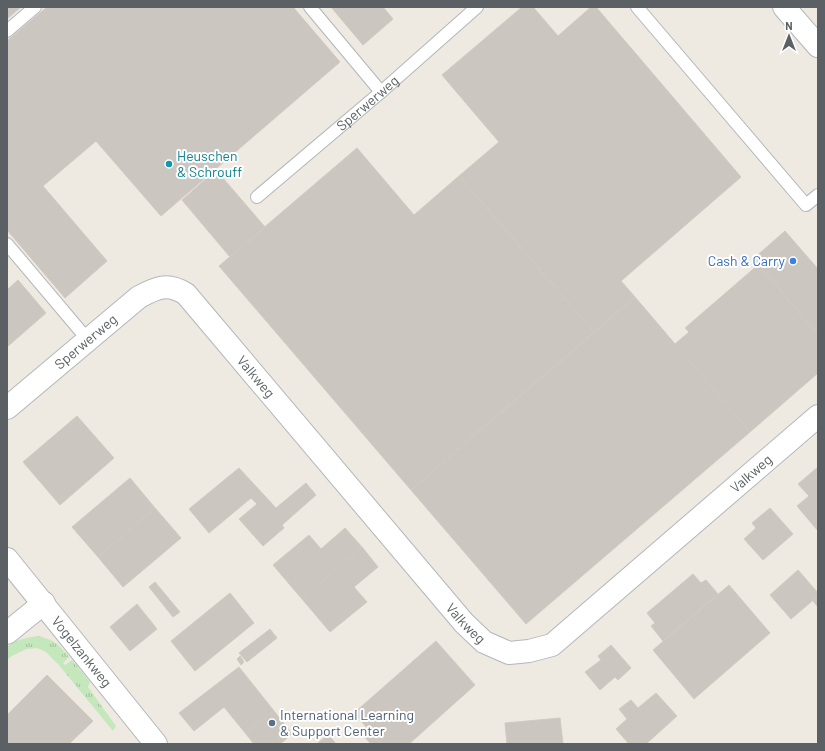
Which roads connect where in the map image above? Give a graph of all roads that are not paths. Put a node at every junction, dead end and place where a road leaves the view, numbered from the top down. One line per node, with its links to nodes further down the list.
1 (35, 7): 6 (lane)
2 (310, 7): 8 (lane)
3 (477, 7): 8 (lane, Sperwerweg)
4 (637, 7): 9 (lane)
5 (784, 7): 7 (street)
6 (7, 31)
7 (818, 46)
8 (381, 92): 10 (lane, Sperwerweg)
9 (818, 195)
10 (257, 197)
11 (7, 244): 13 (lane)
12 (171, 287): 13 (street, Sperwerweg); 15 (street, Valkweg)
13 (88, 340): 14 (street, Sperwerweg)
14 (7, 408)
15 (818, 416)
16 (7, 559): 17 (street, Vogelzankweg)
17 (44, 603): 18 (street); 19 (street, Vogelzankweg)
18 (7, 633)
19 (156, 744)

